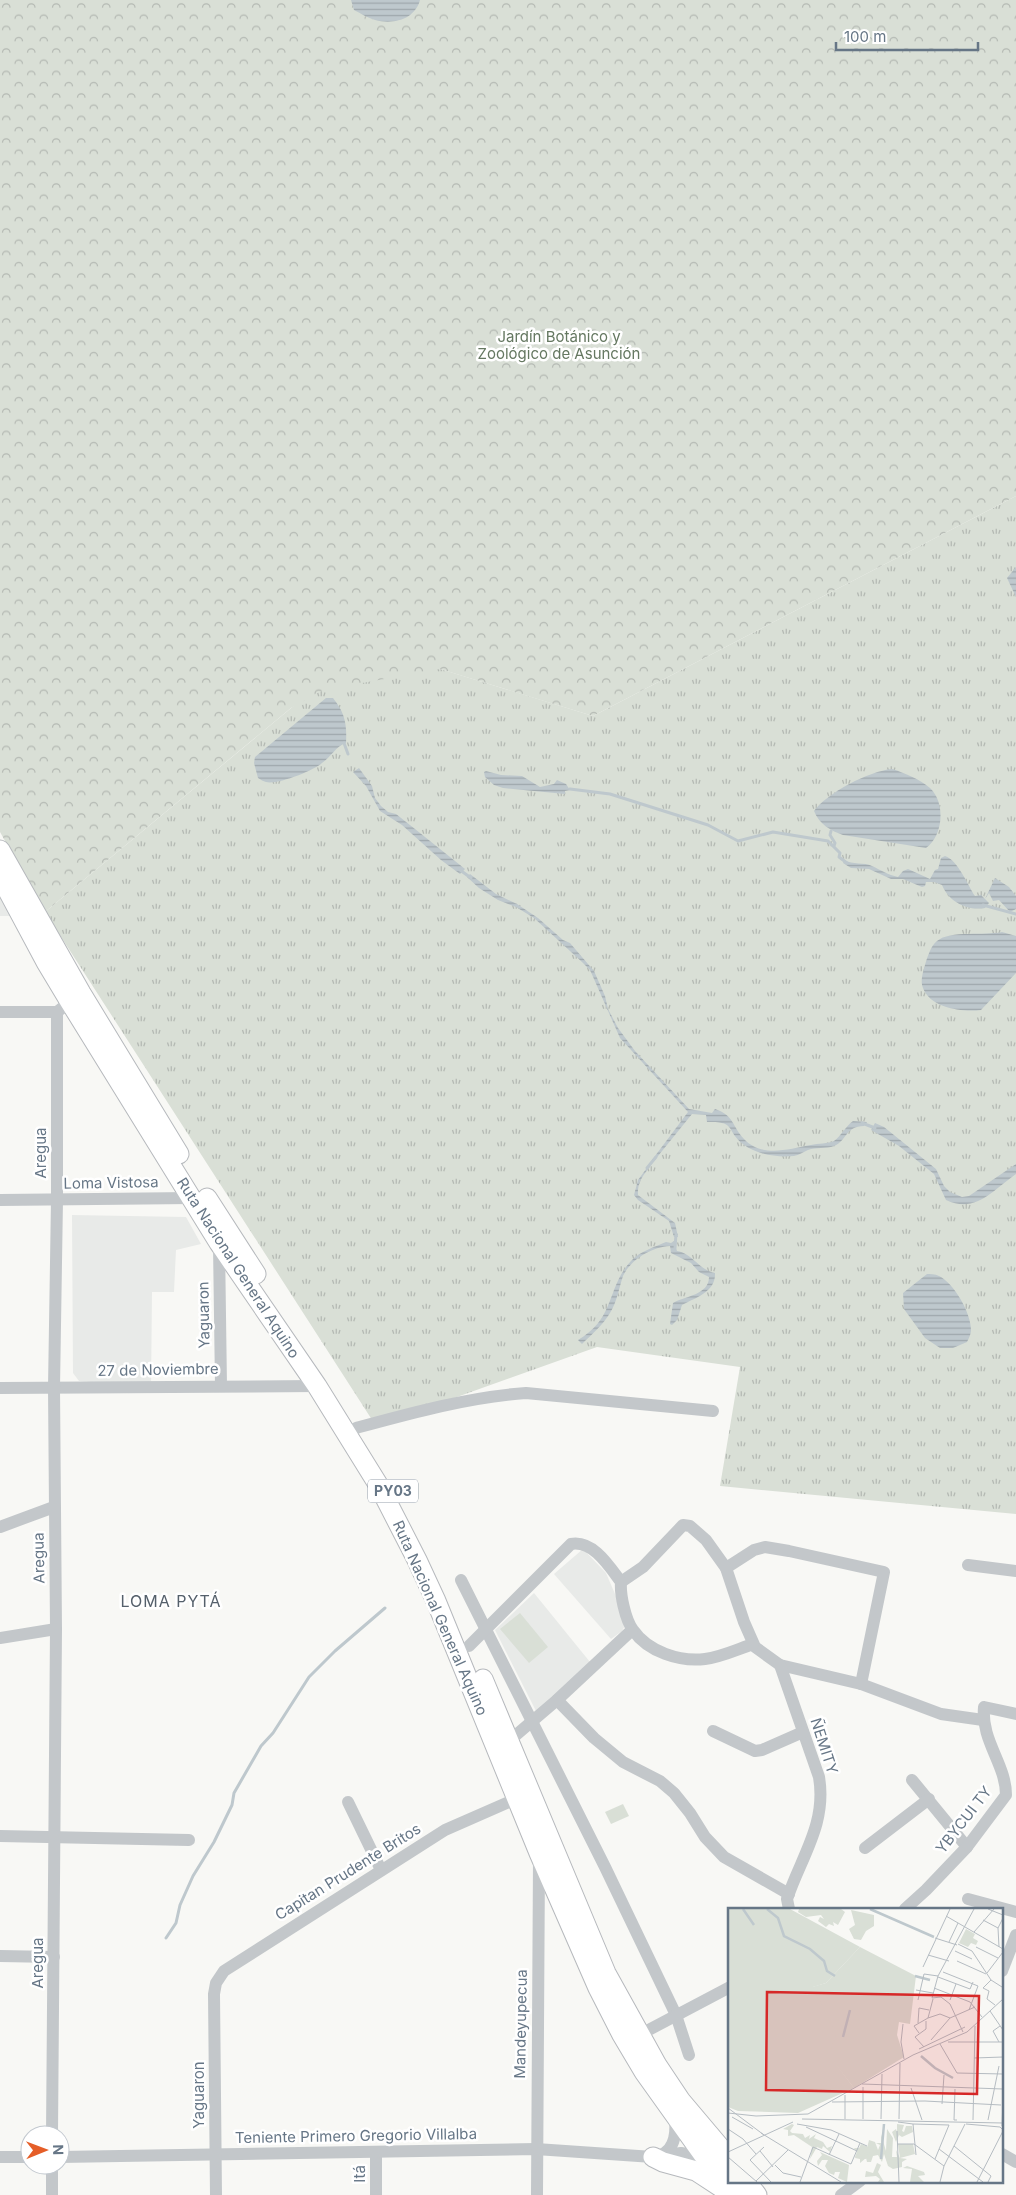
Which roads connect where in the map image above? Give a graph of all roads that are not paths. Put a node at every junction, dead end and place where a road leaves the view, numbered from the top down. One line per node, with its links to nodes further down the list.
1 (0, 850): 3 (highway, Ruta Nacional General Aquino / PY03)
2 (0, 876): 3 (highway, Ruta Nacional General Aquino / PY03)
3 (69, 1003): 4 (street); 5 (highway, Ruta Nacional General Aquino / PY03); 7 (street, Aregua); 14 (highway, Ruta Nacional General Aquino / PY03)
4 (0, 1012)
5 (192, 1198): 7 (street, Loma Vistosa); 8 (highway, Ruta Nacional General Aquino / PY03)
6 (0, 1200): 7 (street, Loma Vistosa)
7 (58, 1200): 12 (street, Aregua)
8 (220, 1243): 9 (street, Yaguaron); 10 (highway, Ruta Nacional General Aquino / PY03)
9 (221, 1386): 10 (street, 27 de Noviembre); 12 (street, 27 de Noviembre)
10 (317, 1386): 38 (highway, Ruta Nacional General Aquino / PY03)
11 (0, 1388): 12 (street, 27 de Noviembre)
12 (54, 1388): 15 (street, Aregua)
13 (713, 1411): 14 (street)
14 (356, 1428): 27 (highway, Ruta Nacional General Aquino / PY03)
15 (54, 1507): 16 (street); 22 (street, Aregua)
16 (0, 1527)
17 (968, 1565): 19 (street)
18 (726, 1568): 21 (street); 26 (street); 29 (street)
19 (1016, 1571)
20 (461, 1580): 23 (street)
21 (621, 1582): 23 (street); 24 (street)
22 (56, 1629): 25 (street); 42 (street, Aregua)
23 (485, 1629): 27 (street); 33 (street)
24 (632, 1630): 26 (street); 30 (street)
25 (0, 1638)
26 (753, 1644): 28 (street)
27 (469, 1646): 36 (highway, Ruta Nacional General Aquino / PY03)
28 (780, 1665): 29 (street); 35 (street, ÑEMITY)
29 (860, 1684): 31 (street)
30 (557, 1700): 33 (street); 48 (street)
31 (984, 1713): 32 (street); 44 (street, YBYCUI TY)
32 (1016, 1714)
33 (533, 1721): 36 (street); 59 (street)
34 (713, 1731): 35 (street)
35 (803, 1732): 48 (street, ÑEMITY)
36 (509, 1741): 60 (highway, Ruta Nacional General Aquino / PY03)
37 (912, 1780): 39 (street)
38 (518, 1798): 46 (highway, Ruta Nacional General Aquino / PY03); 47 (street, Capitan Prudente Britos)
39 (930, 1799): 44 (street); 45 (street)
40 (348, 1802): 47 (street)
41 (0, 1836): 42 (street)
42 (54, 1836): 43 (street); 55 (street, Aregua)
43 (189, 1840)
44 (968, 1847): 51 (street, YBYCUI TY)
45 (865, 1848)
46 (539, 1853): 62 (highway, Ruta Nacional General Aquino / PY03); 65 (street, Mandeyupecua)
47 (381, 1870): 58 (street, Capitan Prudente Britos)
48 (788, 1894): 50 (street)
49 (968, 1899): 52 (street)
50 (789, 1908)
51 (906, 1908)
52 (1001, 1908)
53 (1016, 1935): 56 (street)
54 (0, 1956): 55 (street)
55 (54, 1957): 63 (street, Aregua)
56 (1004, 1966)
57 (728, 1988): 59 (street)
58 (214, 1994): 67 (street, Yaguaron)
59 (676, 2016): 60 (street); 61 (street)
60 (639, 2035): 64 (highway, Ruta Nacional General Aquino / PY03)
61 (689, 2055)
62 (673, 2110): 69 (highway, Ruta Nacional General Aquino / PY03); 73 (street)
63 (52, 2125)
64 (711, 2138): 69 (highway); 74 (highway, Ruta Nacional General Aquino / PY03)
65 (536, 2150): 66 (street, Teniente Primero Gregorio Villalba); 73 (street, Teniente Primero Gregorio Villalba); 83 (street, Mandeyupecua)
66 (376, 2153): 67 (street, Teniente Primero Gregorio Villalba); 82 (street, Itá)
67 (216, 2155): 72 (street, Teniente Primero Gregorio Villalba); 81 (street, Yaguaron)
68 (1004, 2155): 76 (street)
69 (704, 2156): 73 (highway); 75 (street); 85 (highway, Ruta Nacional General Aquino / PY03)
70 (0, 2157): 71 (street)
71 (20, 2157)
72 (70, 2157)
73 (653, 2157): 84 (highway)
74 (728, 2159)
75 (728, 2161)
76 (1016, 2162)
77 (52, 2175): 80 (street)
78 (747, 2182): 86 (highway)
79 (859, 2182): 87 (street)
80 (52, 2195)
81 (216, 2195)
82 (376, 2195)
83 (537, 2195)
84 (732, 2195)
85 (738, 2195)
86 (757, 2195)
87 (841, 2195)

